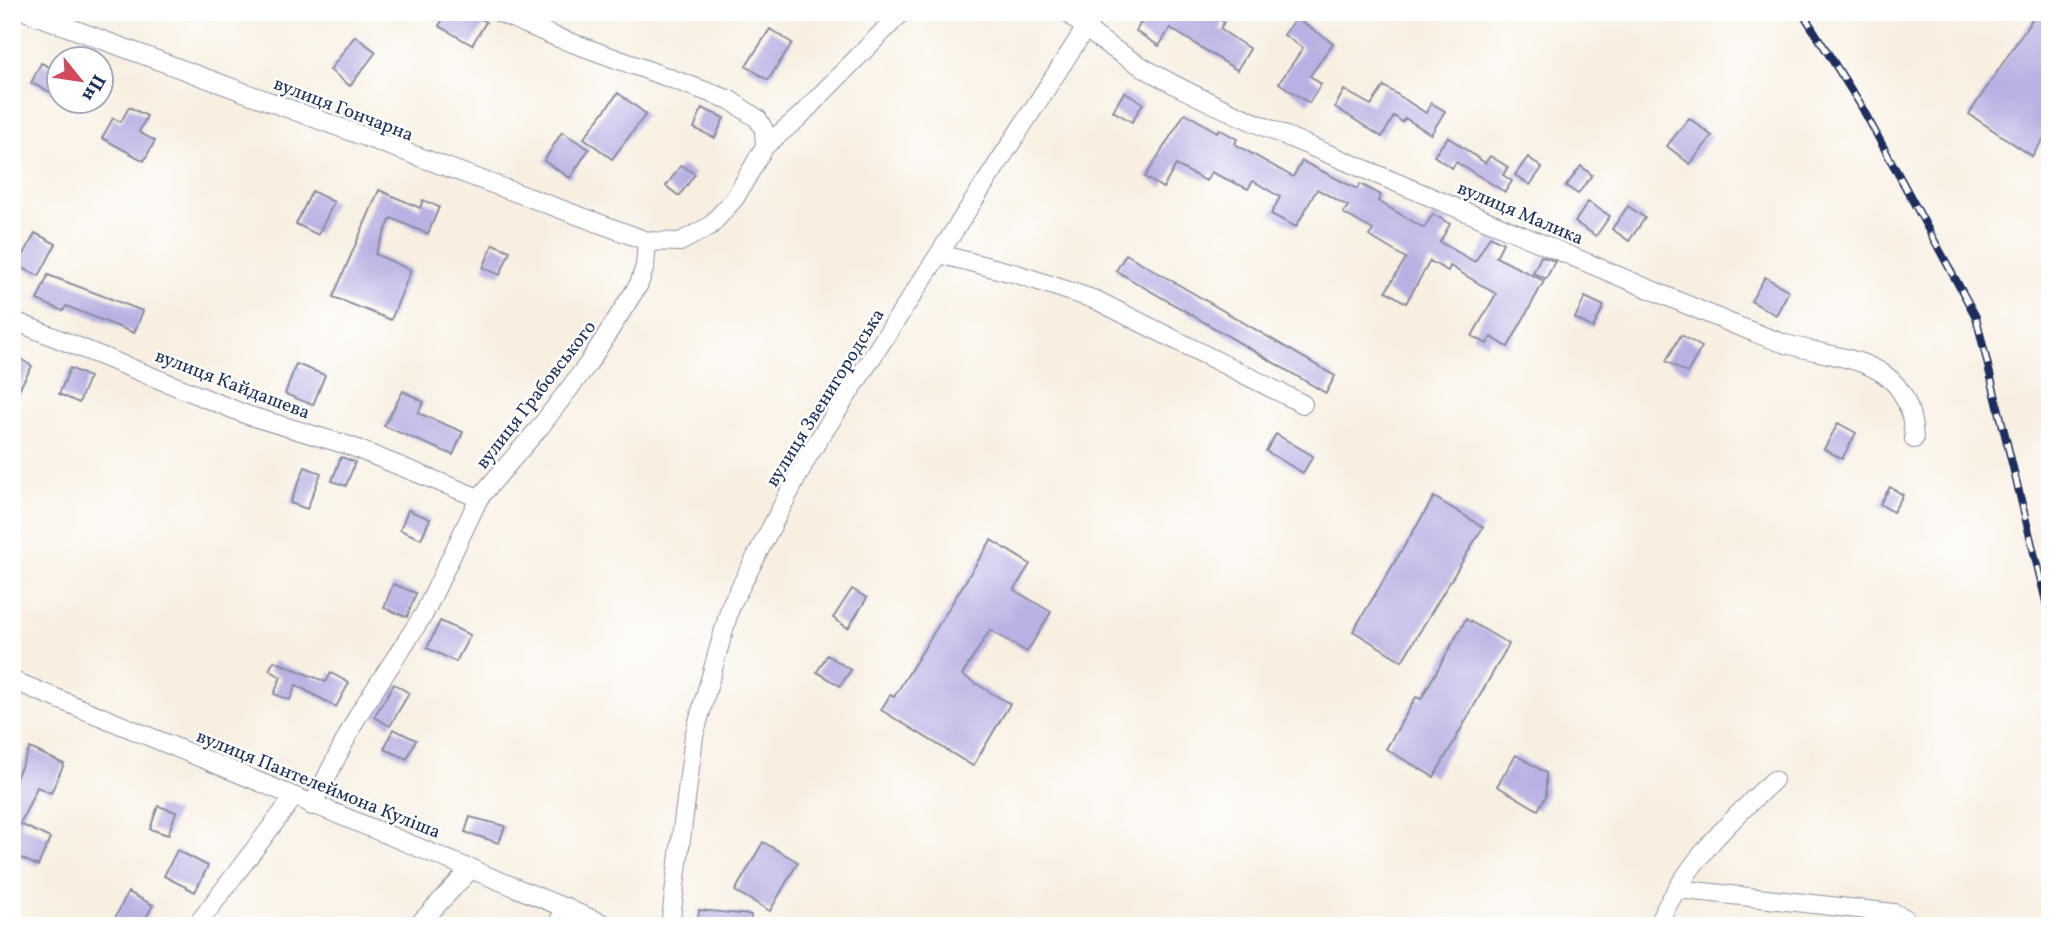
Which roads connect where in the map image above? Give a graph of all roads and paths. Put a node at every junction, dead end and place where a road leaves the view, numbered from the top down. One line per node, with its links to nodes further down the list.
1 (27, 12): 8 (street, вулиця Гончарна)
2 (498, 12): 7 (street)
3 (902, 12): 7 (street)
4 (1067, 12): 6 (street, вулиця Малика)
5 (1096, 12): 6 (street, вулиця Звенигородська)
6 (1085, 29): 9 (street, вулиця Звенигородська); 12 (street, вулиця Малика)
7 (765, 146): 8 (street)
8 (647, 241): 13 (street, вулиця Грабовського)
9 (939, 254): 11 (street); 25 (street, вулиця Звенигородська)
10 (12, 320): 13 (street, вулиця Кайдашева)
11 (1303, 404)
12 (1914, 439)
13 (478, 498): 17 (street, вулиця Грабовського)
14 (12, 680): 16 (street, вулиця Пантелеймона Куліша)
15 (1774, 780): 19 (street)
16 (294, 797): 17 (street, вулиця Пантелеймона Куліша); 21 (street)
17 (312, 806): 18 (street, вулиця Пантелеймона Куліша)
18 (472, 868): 20 (street, вулиця Пантелеймона Куліша); 22 (street)
19 (1677, 889): 26 (street); 27 (street)
20 (567, 907): 23 (street); 24 (street, вулиця Пантелеймона Куліша)
21 (196, 926)
22 (417, 926)
23 (556, 926)
24 (609, 926)
25 (670, 926)
26 (1657, 926)
27 (1909, 926)

